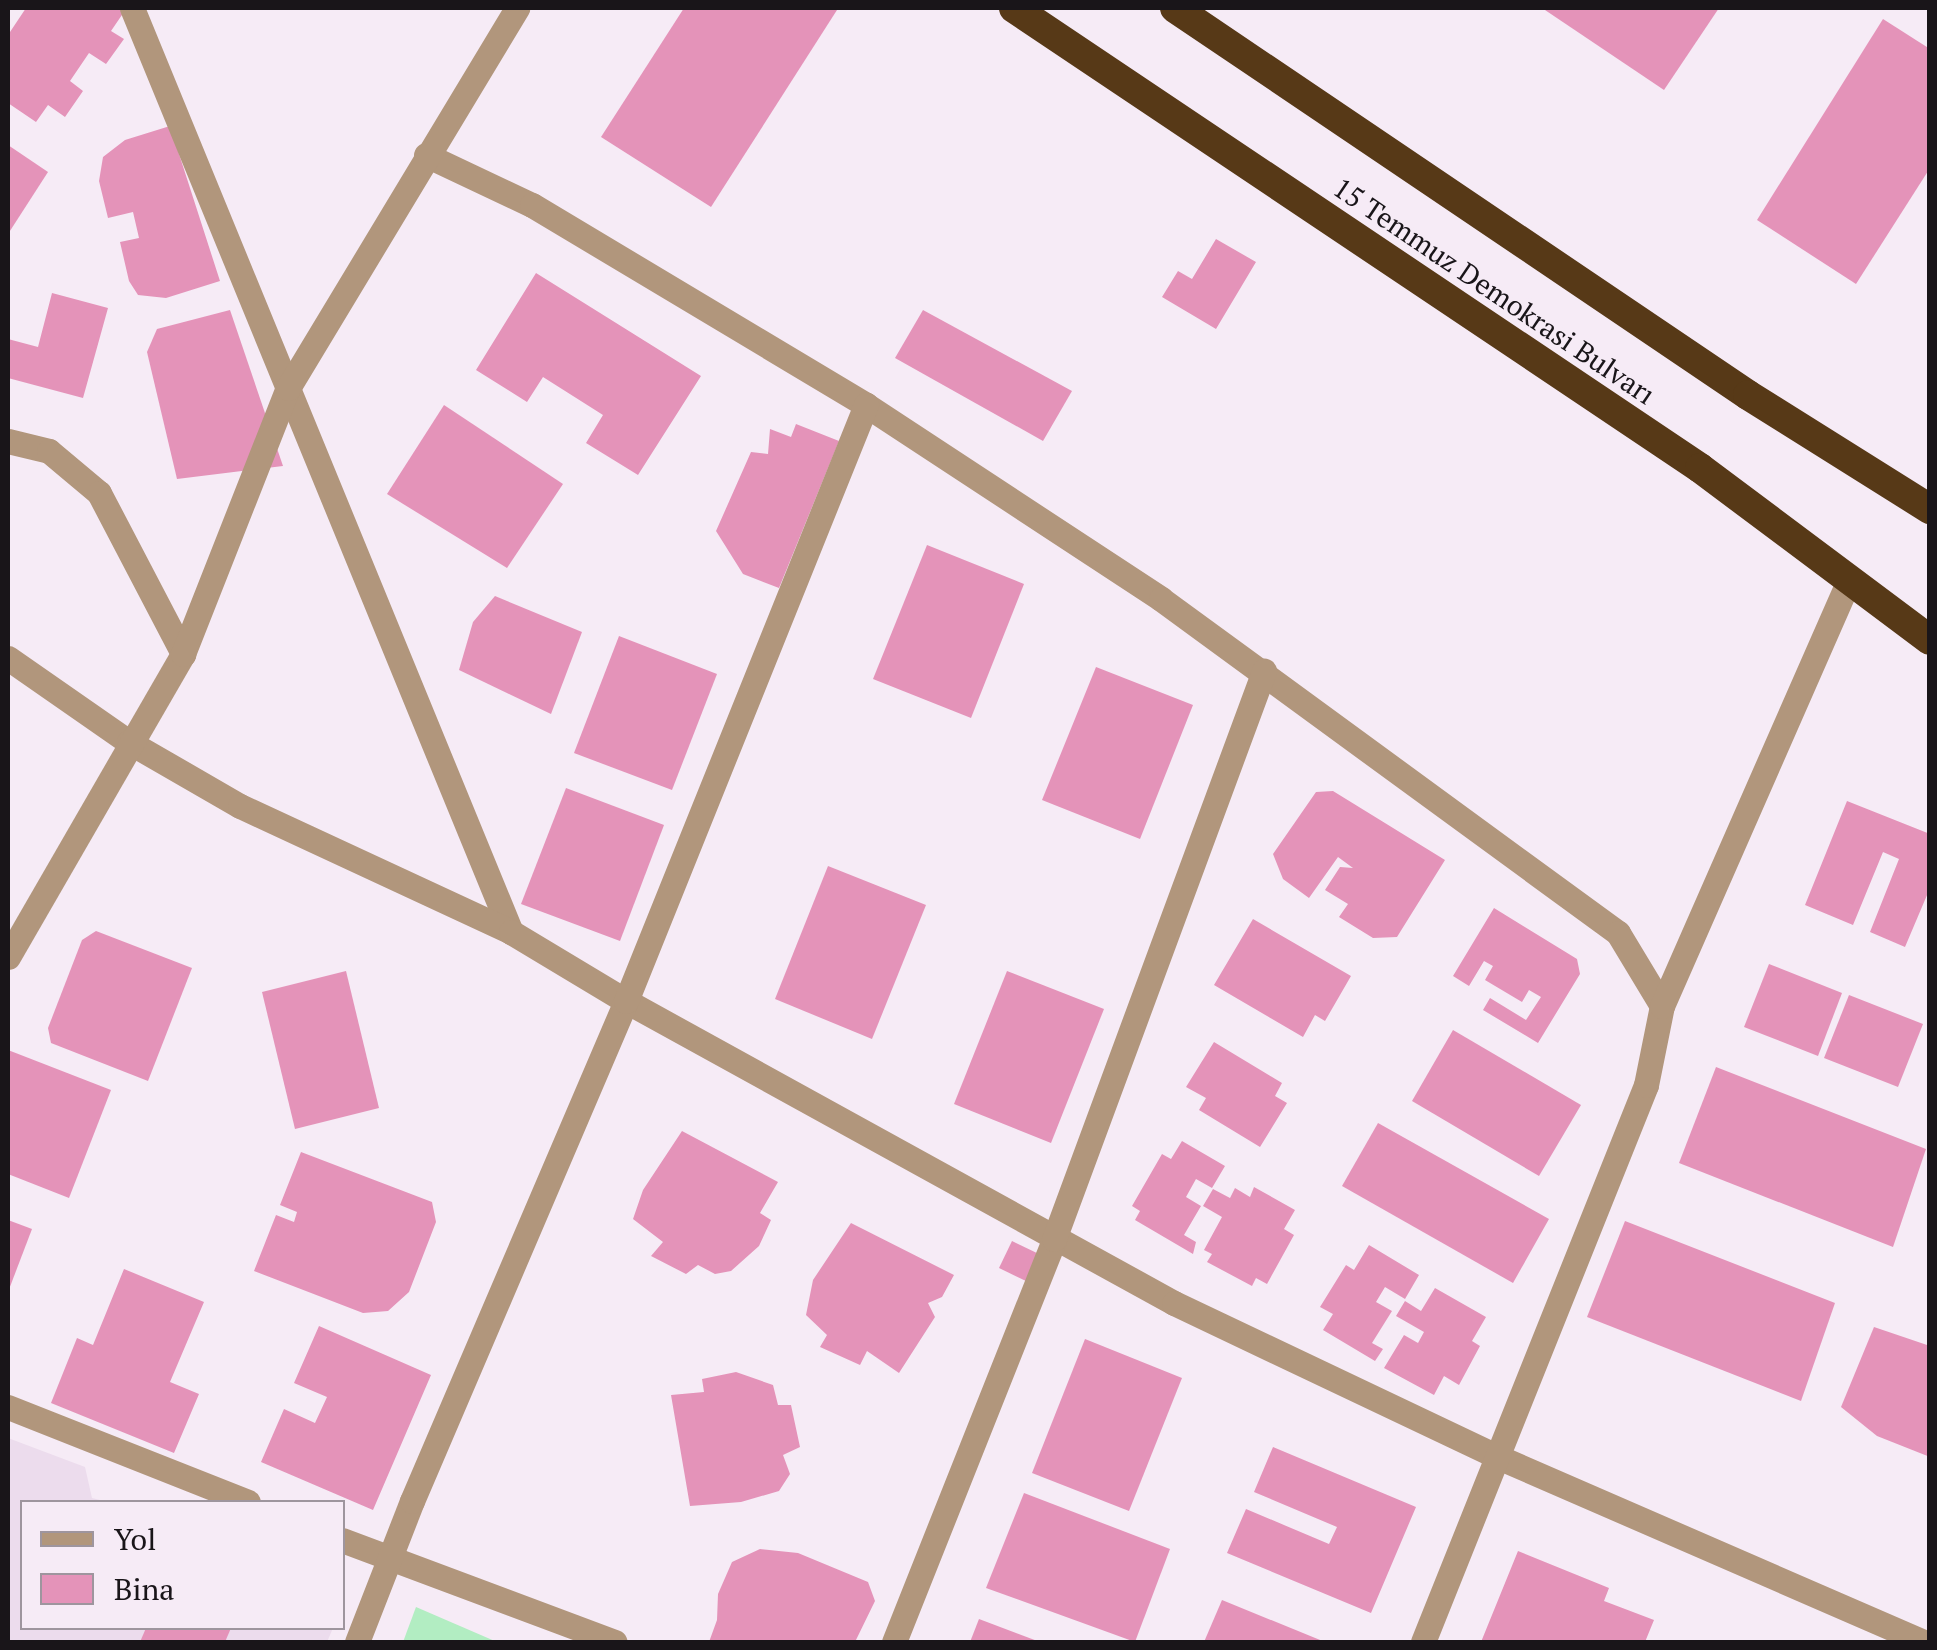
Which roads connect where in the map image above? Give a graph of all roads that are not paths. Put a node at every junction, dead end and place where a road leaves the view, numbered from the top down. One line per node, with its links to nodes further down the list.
1 (132, 8): 6 (street)
2 (517, 8): 5 (street)
3 (1014, 8): 10 (highway, 15 Temmuz Demokrasi Bulvarı)
4 (1175, 8): 9 (highway, 15 Temmuz Demokrasi Bulvarı)
5 (426, 155): 6 (street); 7 (street)
6 (288, 388): 12 (street); 16 (street)
7 (866, 405): 14 (street); 18 (street)
8 (8, 440): 12 (street)
9 (1930, 510)
10 (1848, 580): 11 (highway, 15 Temmuz Demokrasi Bulvarı); 19 (street)
11 (1930, 640)
12 (183, 654): 15 (street)
13 (8, 658): 15 (street)
14 (1264, 672): 19 (street); 20 (street)
15 (129, 742): 16 (street); 17 (street)
16 (512, 932): 18 (street)
17 (8, 957)
18 (626, 1001): 20 (street); 25 (street)
19 (1662, 1006): 22 (street)
20 (1054, 1238): 22 (street); 28 (street)
21 (8, 1406): 23 (street)
22 (1498, 1457): 29 (street); 30 (street)
23 (243, 1500)
24 (345, 1541): 25 (street)
25 (389, 1559): 26 (street); 27 (street)
26 (357, 1642)
27 (616, 1642)
28 (894, 1642)
29 (1423, 1642)
30 (1924, 1642)

